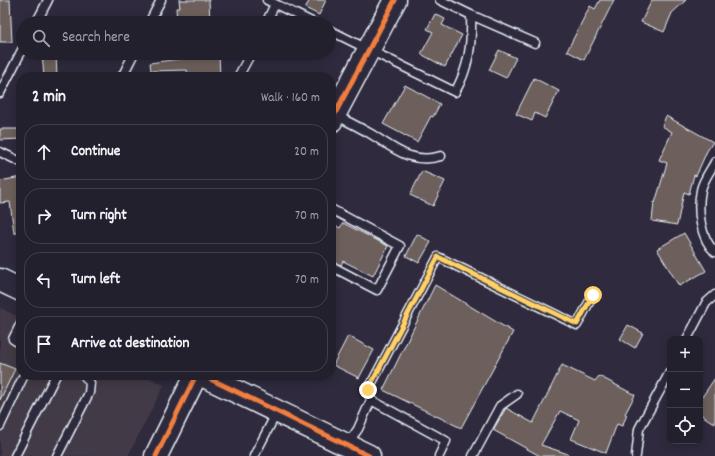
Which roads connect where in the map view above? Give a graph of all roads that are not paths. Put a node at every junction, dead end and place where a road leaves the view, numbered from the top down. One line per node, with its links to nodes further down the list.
1 (48, 0): 7 (lane)
2 (161, 0): 8 (lane)
3 (267, 0): 6 (lane)
4 (395, 0): 14 (main road)
5 (440, 0): 11 (lane)
6 (275, 4): 9 (lane); 10 (lane)
7 (40, 16)
8 (153, 16)
9 (269, 16)
10 (300, 16)
11 (471, 16): 13 (lane); 14 (lane)
12 (336, 34): 14 (lane)
13 (535, 43)
14 (369, 50): 21 (main road)
15 (17, 60): 20 (lane)
16 (130, 60): 18 (lane)
17 (246, 60): 19 (lane)
18 (124, 72)
19 (240, 72)
20 (0, 92)
21 (336, 111)
22 (336, 118): 24 (lane)
23 (0, 152): 25 (lane)
24 (441, 156)
25 (16, 160)
26 (715, 162): 28 (lane)
27 (336, 212): 29 (lane)
28 (715, 252)
29 (336, 269)
30 (0, 280): 31 (main road)
31 (16, 288)
32 (593, 295): 44 (lane)
33 (715, 295): 35 (lane)
34 (16, 333): 36 (lane)
35 (689, 336)
36 (16, 341)
37 (667, 378): 55 (lane)
38 (22, 380): 46 (lane)
39 (53, 380): 48 (lane)
40 (88, 380): 49 (lane)
41 (194, 380): 50 (main road)
42 (212, 380): 45 (main road)
43 (517, 394): 54 (lane)
44 (371, 400): 47 (lane); 53 (lane)
45 (277, 412): 47 (main road); 51 (lane)
46 (0, 426)
47 (346, 445): 52 (main road)
48 (15, 456)
49 (57, 456)
50 (156, 456)
51 (254, 456)
52 (369, 456)
53 (439, 456)
54 (473, 456)
55 (636, 456)

